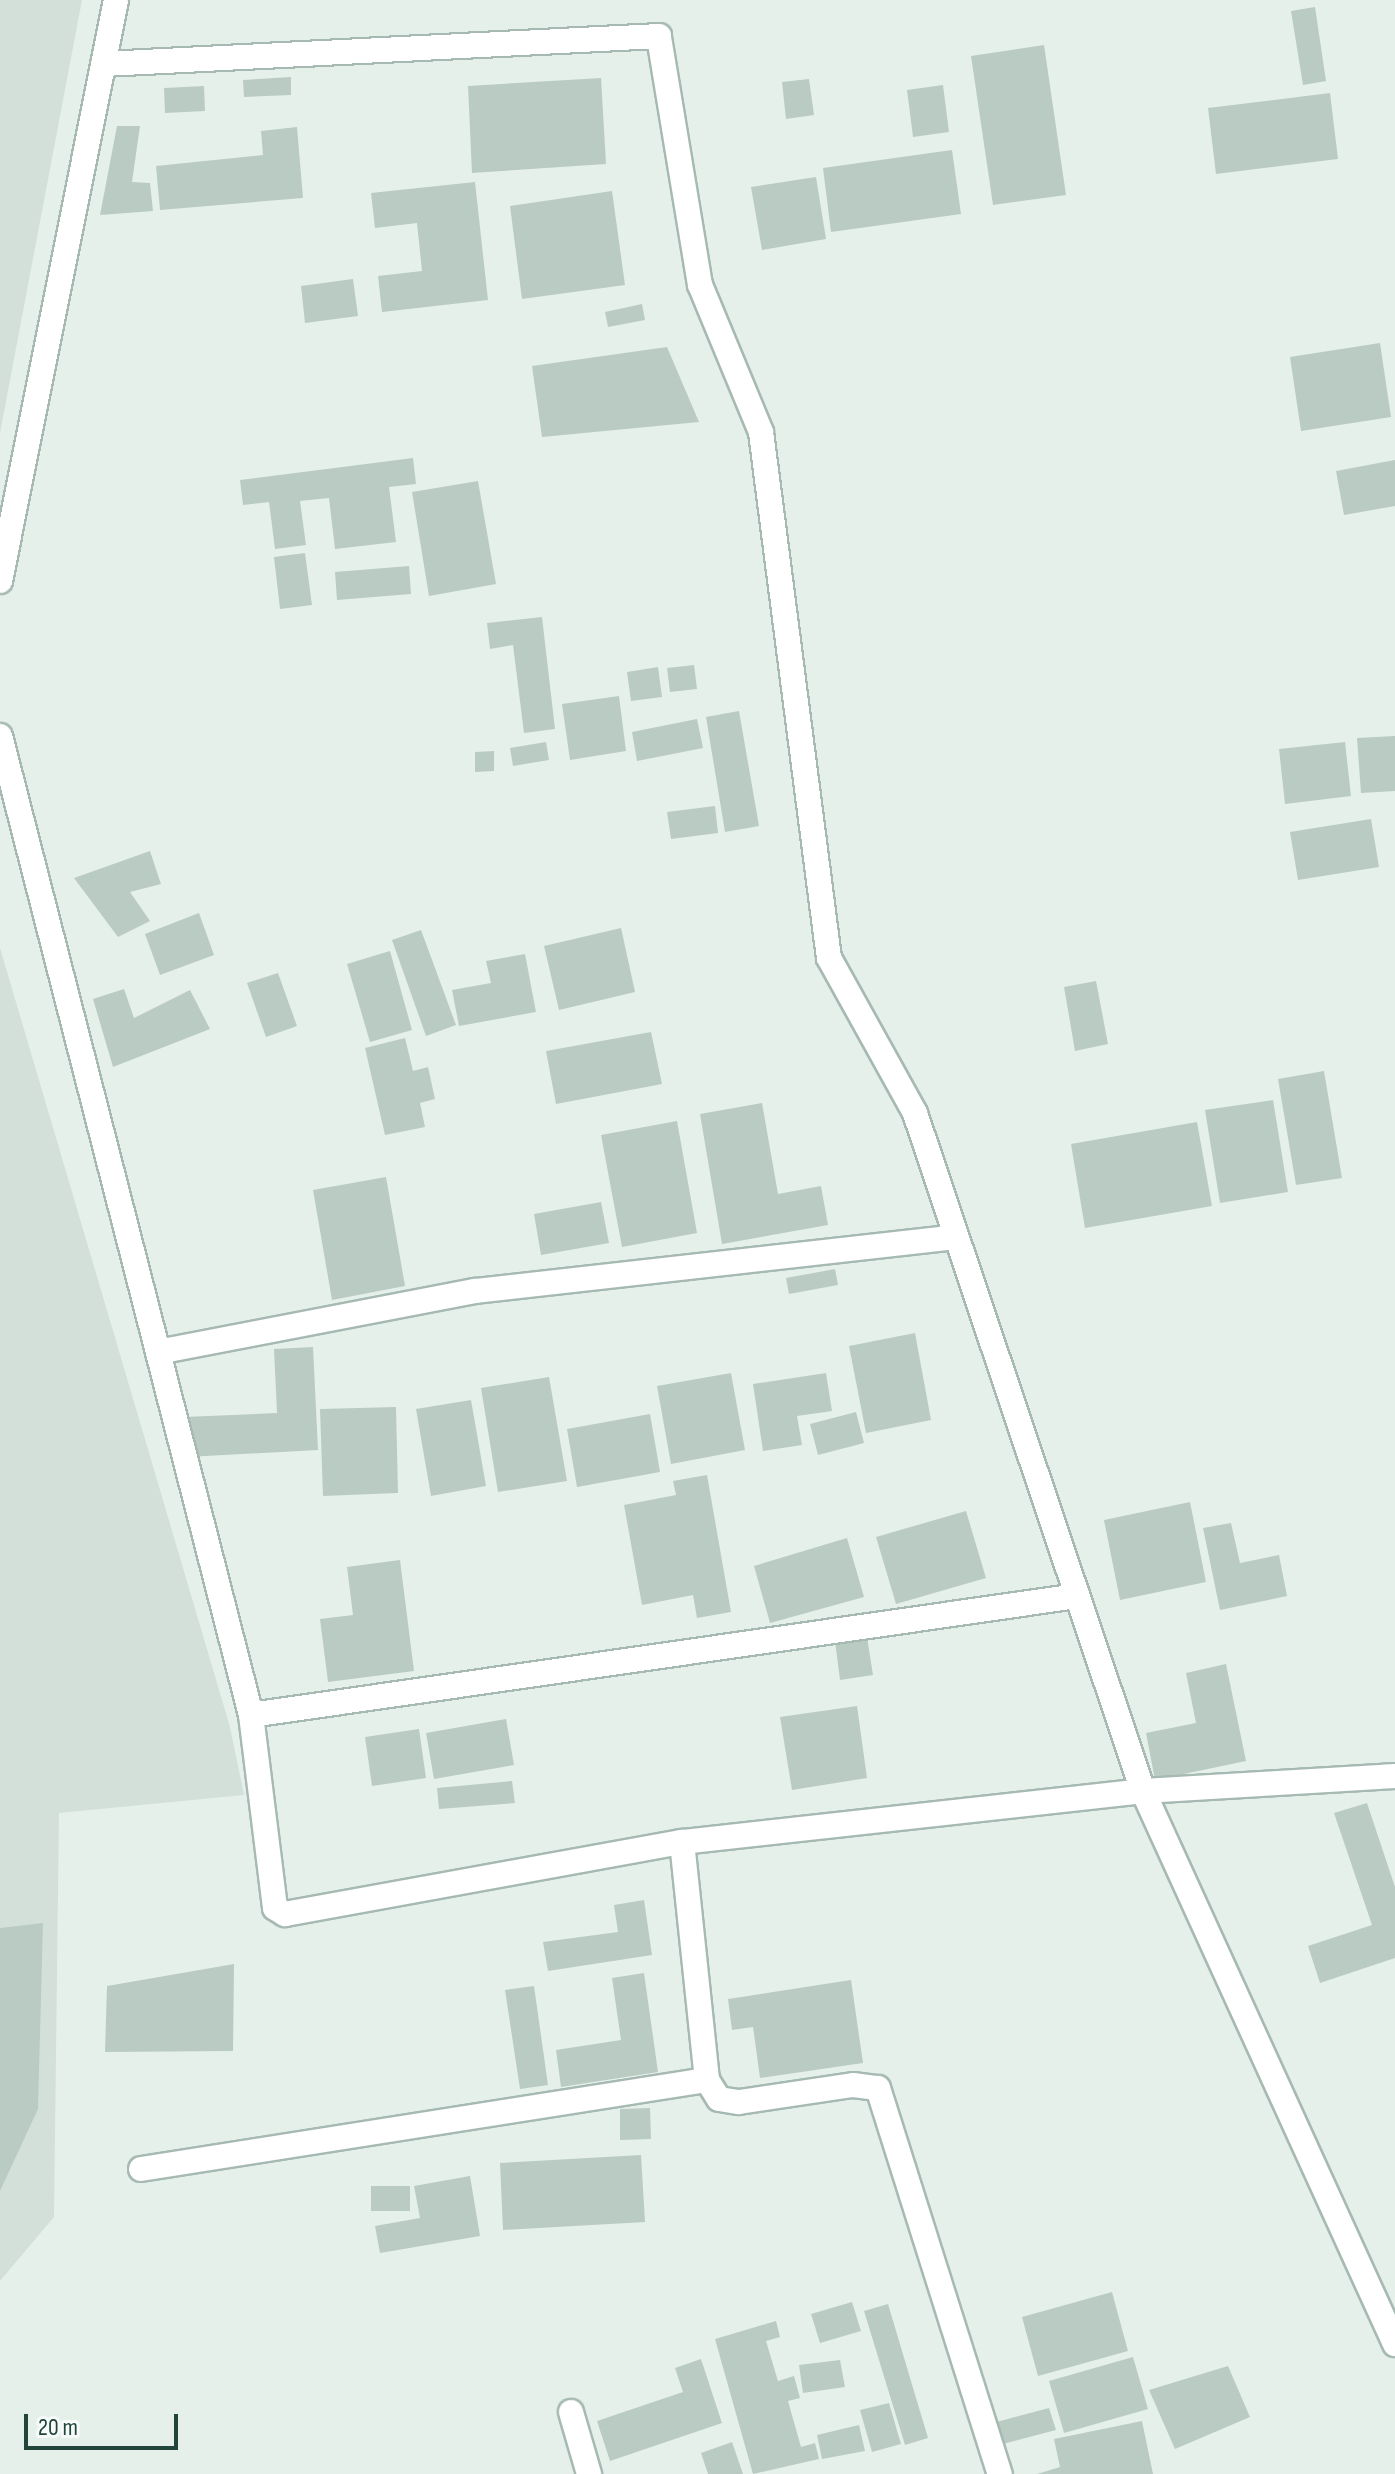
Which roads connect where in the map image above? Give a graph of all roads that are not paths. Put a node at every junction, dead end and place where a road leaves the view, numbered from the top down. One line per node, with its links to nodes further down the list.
1 (116, 0): 2 (street)
2 (104, 64): 3 (street); 5 (street)
3 (0, 581)
4 (0, 736): 6 (street)
5 (955, 1237): 6 (street); 7 (street)
6 (158, 1352): 8 (street)
7 (1077, 1596): 8 (street); 10 (street)
8 (251, 1715): 11 (street)
9 (1395, 1776): 10 (street)
10 (1143, 1791): 11 (street); 14 (street)
11 (682, 1842): 12 (street)
12 (707, 2080): 13 (street); 17 (street)
13 (141, 2169)
14 (1395, 2344)
15 (571, 2412): 16 (street)
16 (589, 2474)
17 (1000, 2474)

